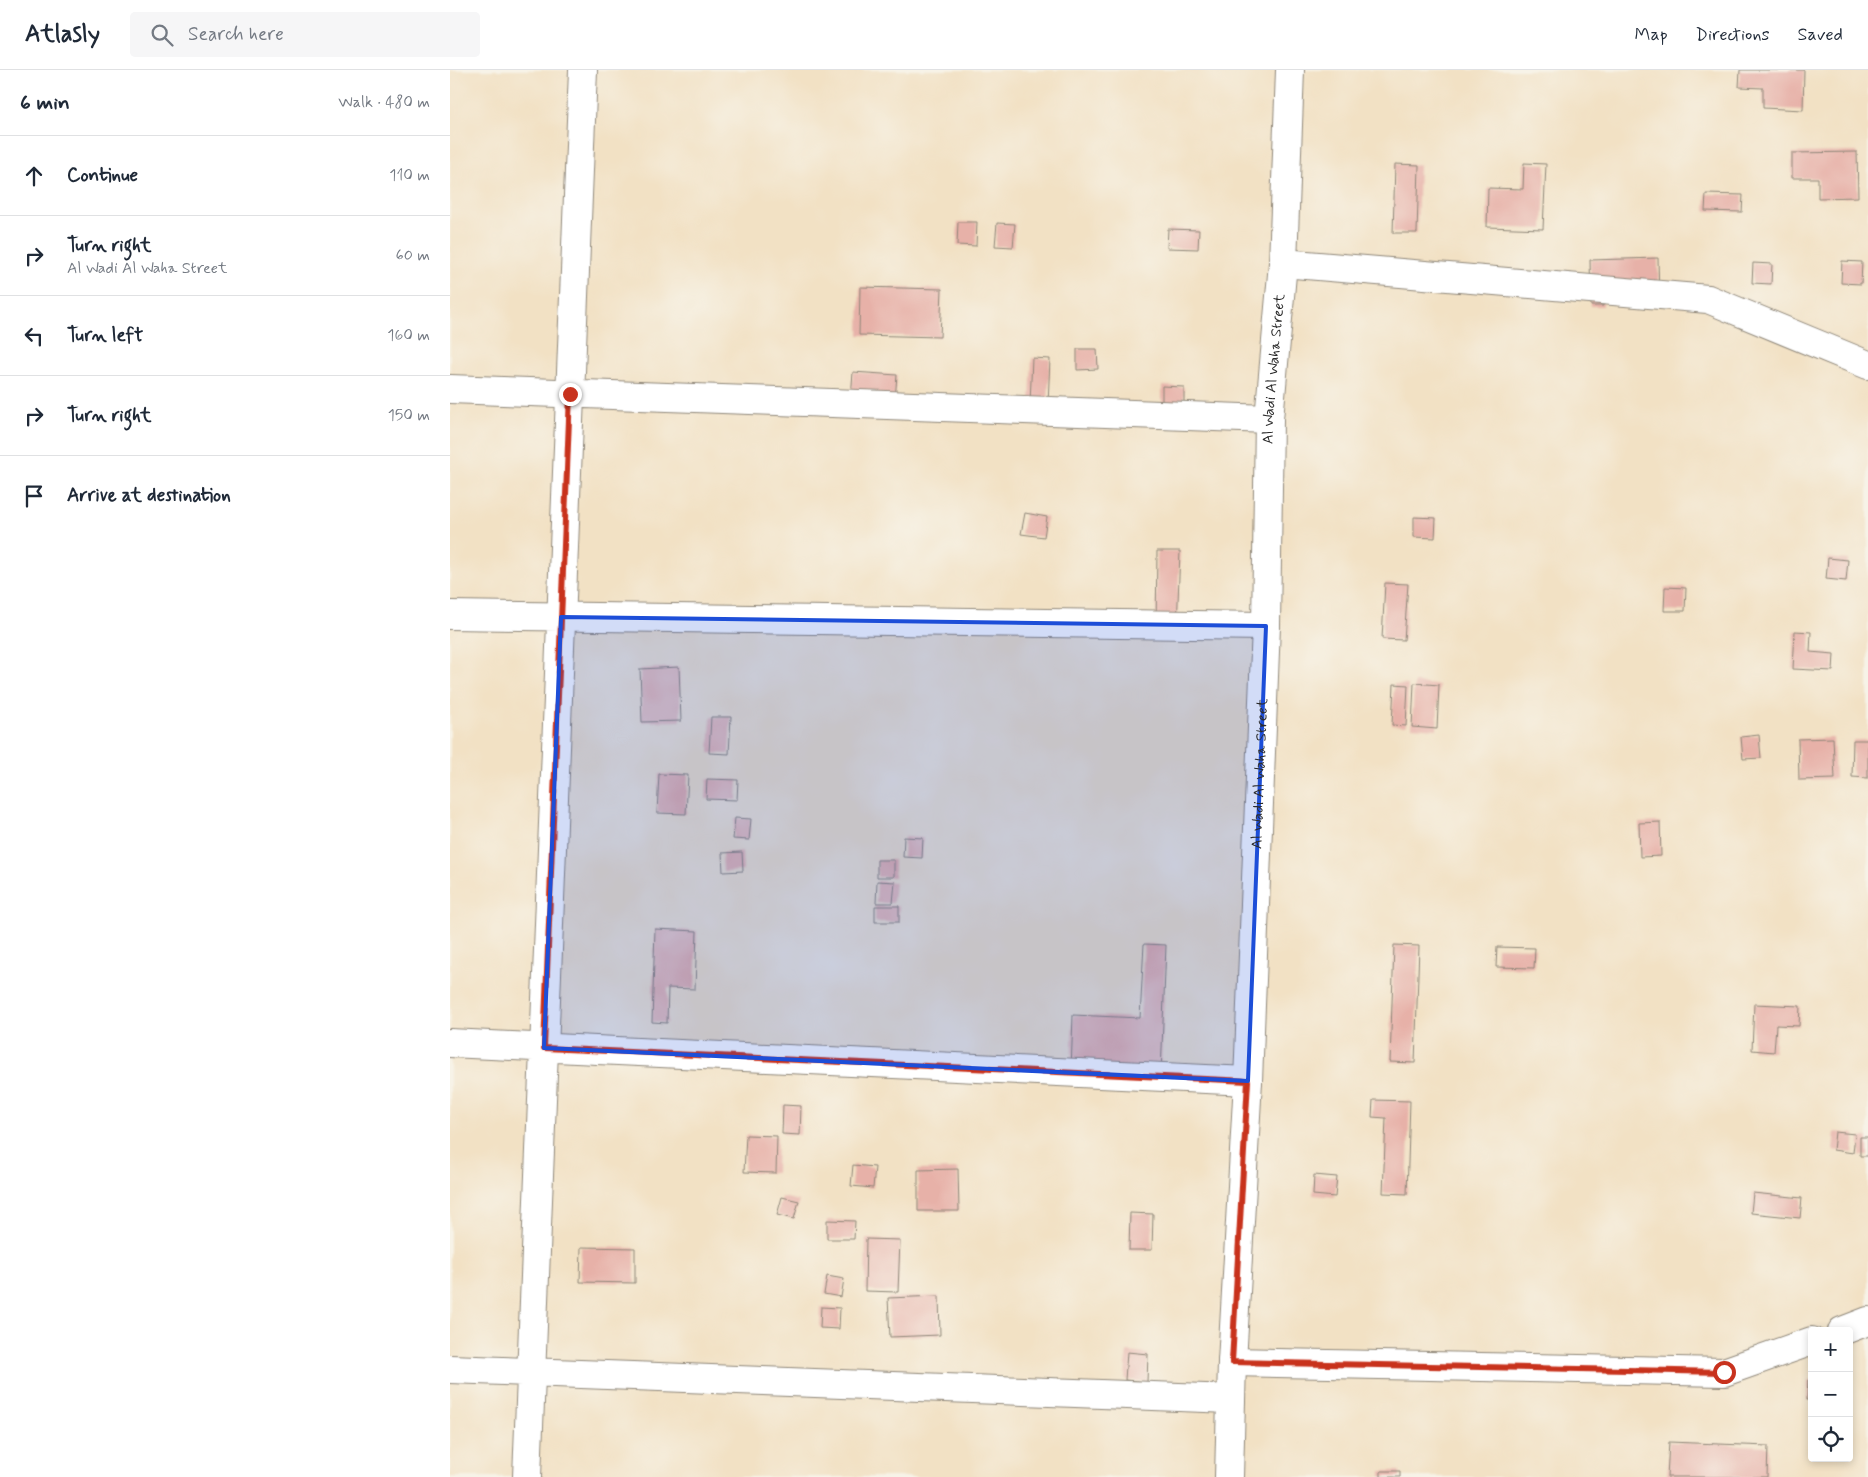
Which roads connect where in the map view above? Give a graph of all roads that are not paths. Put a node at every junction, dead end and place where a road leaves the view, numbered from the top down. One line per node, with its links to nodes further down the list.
1 (583, 70): 6 (street)
2 (1290, 70): 3 (street, Al Wadi Al Waha Street)
3 (1283, 262): 4 (street); 7 (street, Al Wadi Al Waha Street)
4 (1868, 365)
5 (450, 389): 6 (street)
6 (570, 394): 7 (street); 9 (street)
7 (1270, 419): 10 (street, Al Wadi Al Waha Street)
8 (450, 615): 9 (street)
9 (561, 617): 10 (street); 12 (street)
10 (1266, 626): 13 (street, Al Wadi Al Waha Street)
11 (450, 1043): 12 (street)
12 (544, 1048): 13 (street); 19 (street)
13 (1248, 1081): 17 (street, Al Wadi Al Waha Street)
14 (1868, 1321): 15 (street)
15 (1852, 1327)
16 (1808, 1342): 17 (street)
17 (1232, 1362): 20 (street, Al Wadi Al Waha Street)
18 (450, 1369): 19 (street)
19 (531, 1372): 20 (street); 21 (street)
20 (1231, 1399): 22 (street, Al Wadi Al Waha Street)
21 (527, 1477)
22 (1229, 1477)

